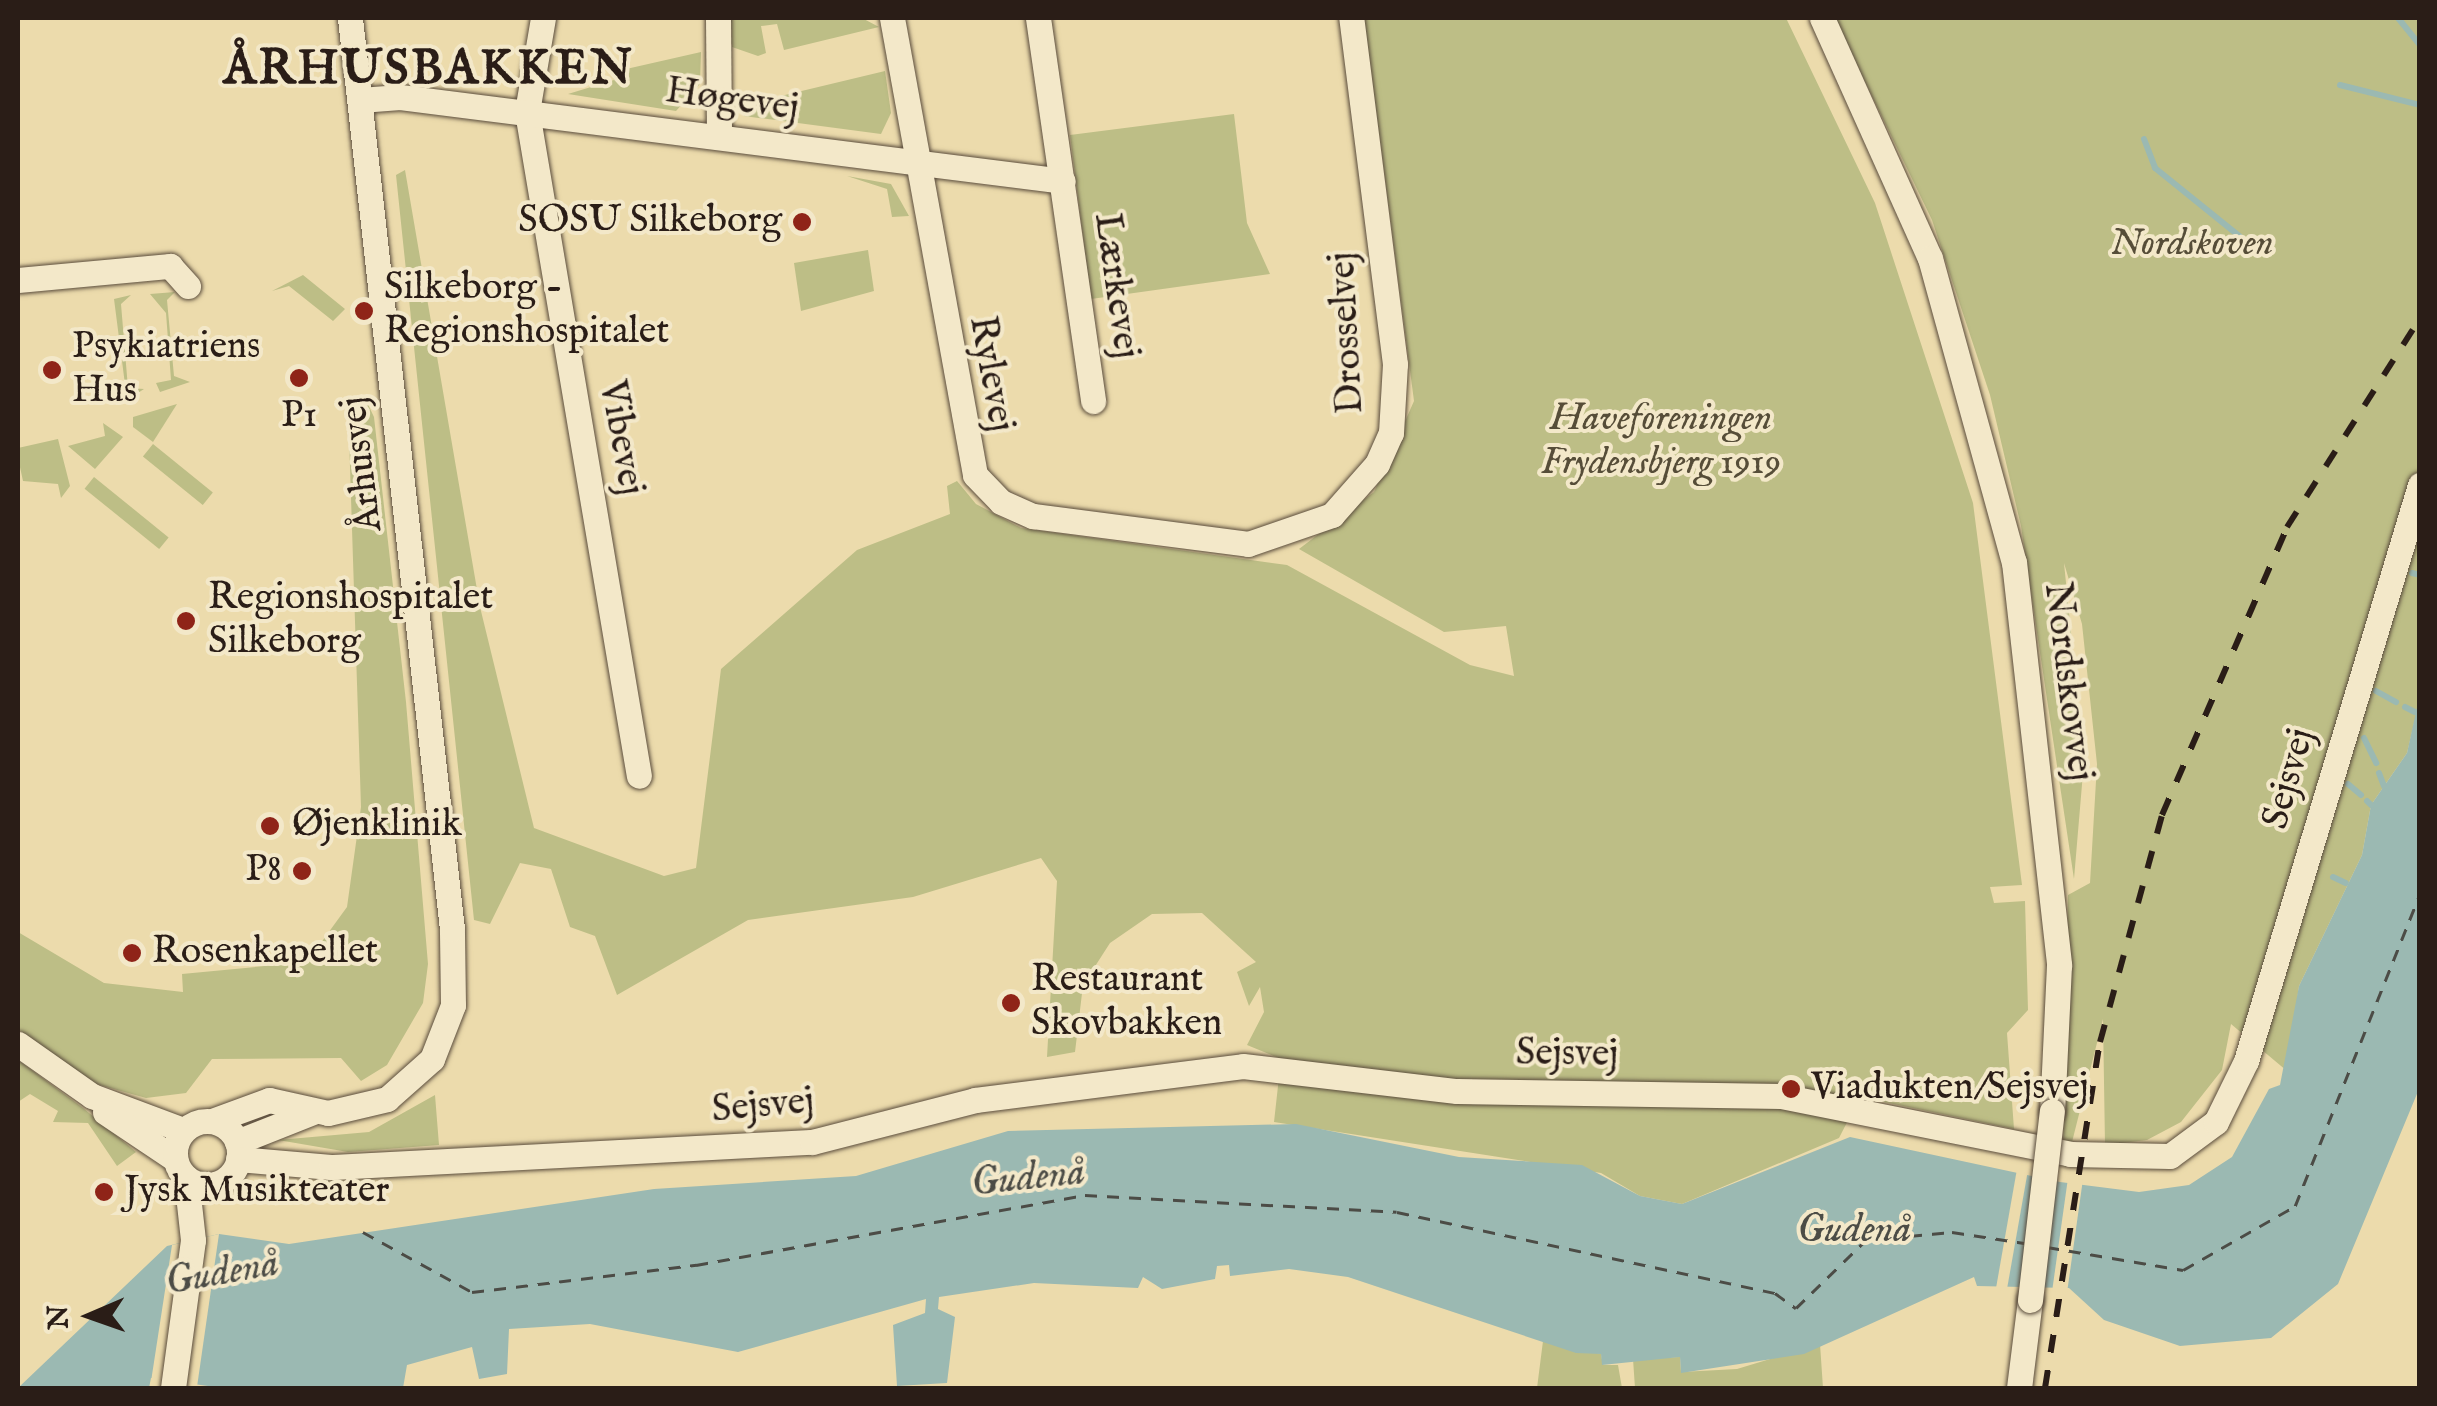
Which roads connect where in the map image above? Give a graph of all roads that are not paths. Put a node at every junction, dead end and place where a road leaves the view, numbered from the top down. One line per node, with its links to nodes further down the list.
1 (350, 18): 8 (street, Århusvej)
2 (543, 18): 9 (street, Vibevej)
3 (718, 18): 10 (street)
4 (892, 18): 11 (street, Rylevej)
5 (1038, 18): 12 (street, Lærkevej)
6 (1351, 18): 17 (street, Drosselvej)
7 (1822, 18): 28 (street, Nordskovvej, bridge)
8 (360, 100): 9 (street, Høgevej); 21 (street, Århusvej)
9 (527, 112): 10 (street, Høgevej); 18 (street, Vibevej)
10 (718, 138): 11 (street, Høgevej)
11 (916, 164): 12 (street, Lærkevej); 17 (street, Rylevej)
12 (1063, 181): 15 (street, Lærkevej)
13 (18, 280): 14 (street)
14 (188, 286)
15 (1093, 401)
16 (2420, 486): 24 (street, Sejsvej)
17 (1228, 543)
18 (639, 776)
19 (18, 1044): 20 (street)
20 (92, 1096): 23 (street); 25 (street)
21 (313, 1112): 22 (street, Århusvej); 24 (street, Århusvej)
22 (212, 1121): 23 (street, Århusvej); 24 (street)
23 (183, 1130): 25 (street)
24 (234, 1160): 25 (street, Sejsvej); 26 (street)
25 (180, 1168): 26 (street)
26 (193, 1240): 27 (street)
27 (172, 1388)
28 (2020, 1388)

